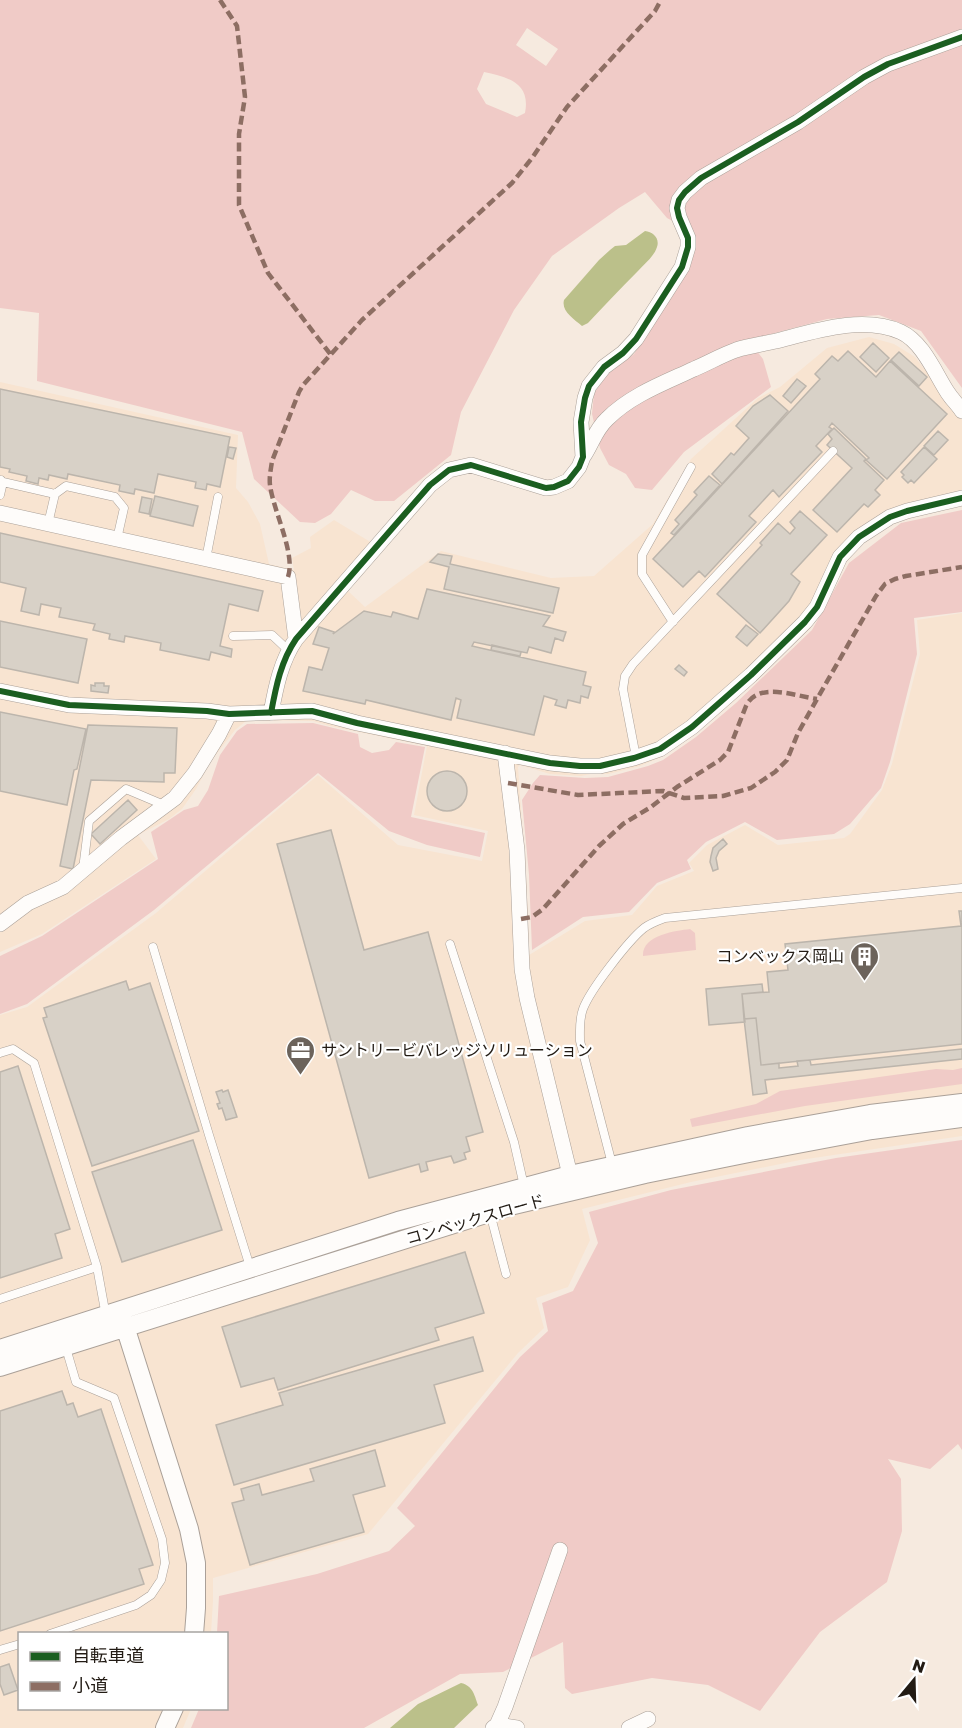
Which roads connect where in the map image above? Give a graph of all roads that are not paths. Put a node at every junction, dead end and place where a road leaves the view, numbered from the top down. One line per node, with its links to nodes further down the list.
1 (962, 37): 4 (street)
2 (962, 411): 4 (street)
3 (833, 451): 15 (lane)
4 (583, 457): 17 (street)
5 (691, 467): 15 (lane)
6 (2, 480): 7 (lane); 8 (lane)
7 (55, 494): 12 (lane); 13 (lane)
8 (0, 495)
9 (218, 497): 14 (lane)
10 (962, 498): 22 (street)
11 (0, 513): 12 (street)
12 (48, 524): 13 (street)
13 (117, 539): 14 (street)
14 (206, 558): 17 (street)
15 (673, 622): 22 (lane)
16 (233, 636): 17 (lane)
17 (292, 645): 19 (street)
18 (0, 692): 20 (street)
19 (271, 713): 20 (street); 21 (street)
20 (229, 714): 23 (street)
21 (505, 753): 22 (street); 33 (street)
22 (636, 757)
23 (166, 805): 24 (street); 24 (lane)
24 (83, 870): 26 (street)
25 (962, 888): 32 (lane)
26 (0, 924)
27 (450, 944): 34 (lane)
28 (153, 947): 38 (lane)
29 (0, 1053): 36 (lane)
30 (962, 1102): 32 (street, コンベックスロード)
31 (962, 1118): 34 (street, コンベックスロード)
32 (612, 1166): 33 (street, コンベックスロード)
33 (570, 1175): 34 (street, コンベックスロード)
34 (526, 1194): 35 (street, コンベックスロード)
35 (488, 1205): 37 (lane); 38 (street, コンベックスロード)
36 (97, 1268): 39 (lane); 40 (lane)
37 (506, 1274)
38 (254, 1277): 40 (street, コンベックスロード)
39 (0, 1299)
40 (115, 1322): 41 (street, コンベックスロード); 46 (street)
41 (63, 1338): 42 (street, コンベックスロード); 43 (street, コンベックスロード); 45 (lane)
42 (0, 1349)
43 (0, 1367)
44 (560, 1550): 51 (street)
45 (56, 1632)
46 (194, 1632)
47 (18, 1645): 48 (lane)
48 (0, 1650)
49 (173, 1710): 52 (street)
50 (648, 1719): 54 (street)
51 (495, 1727): 53 (street)
52 (165, 1728)
53 (517, 1728)
54 (629, 1728)

